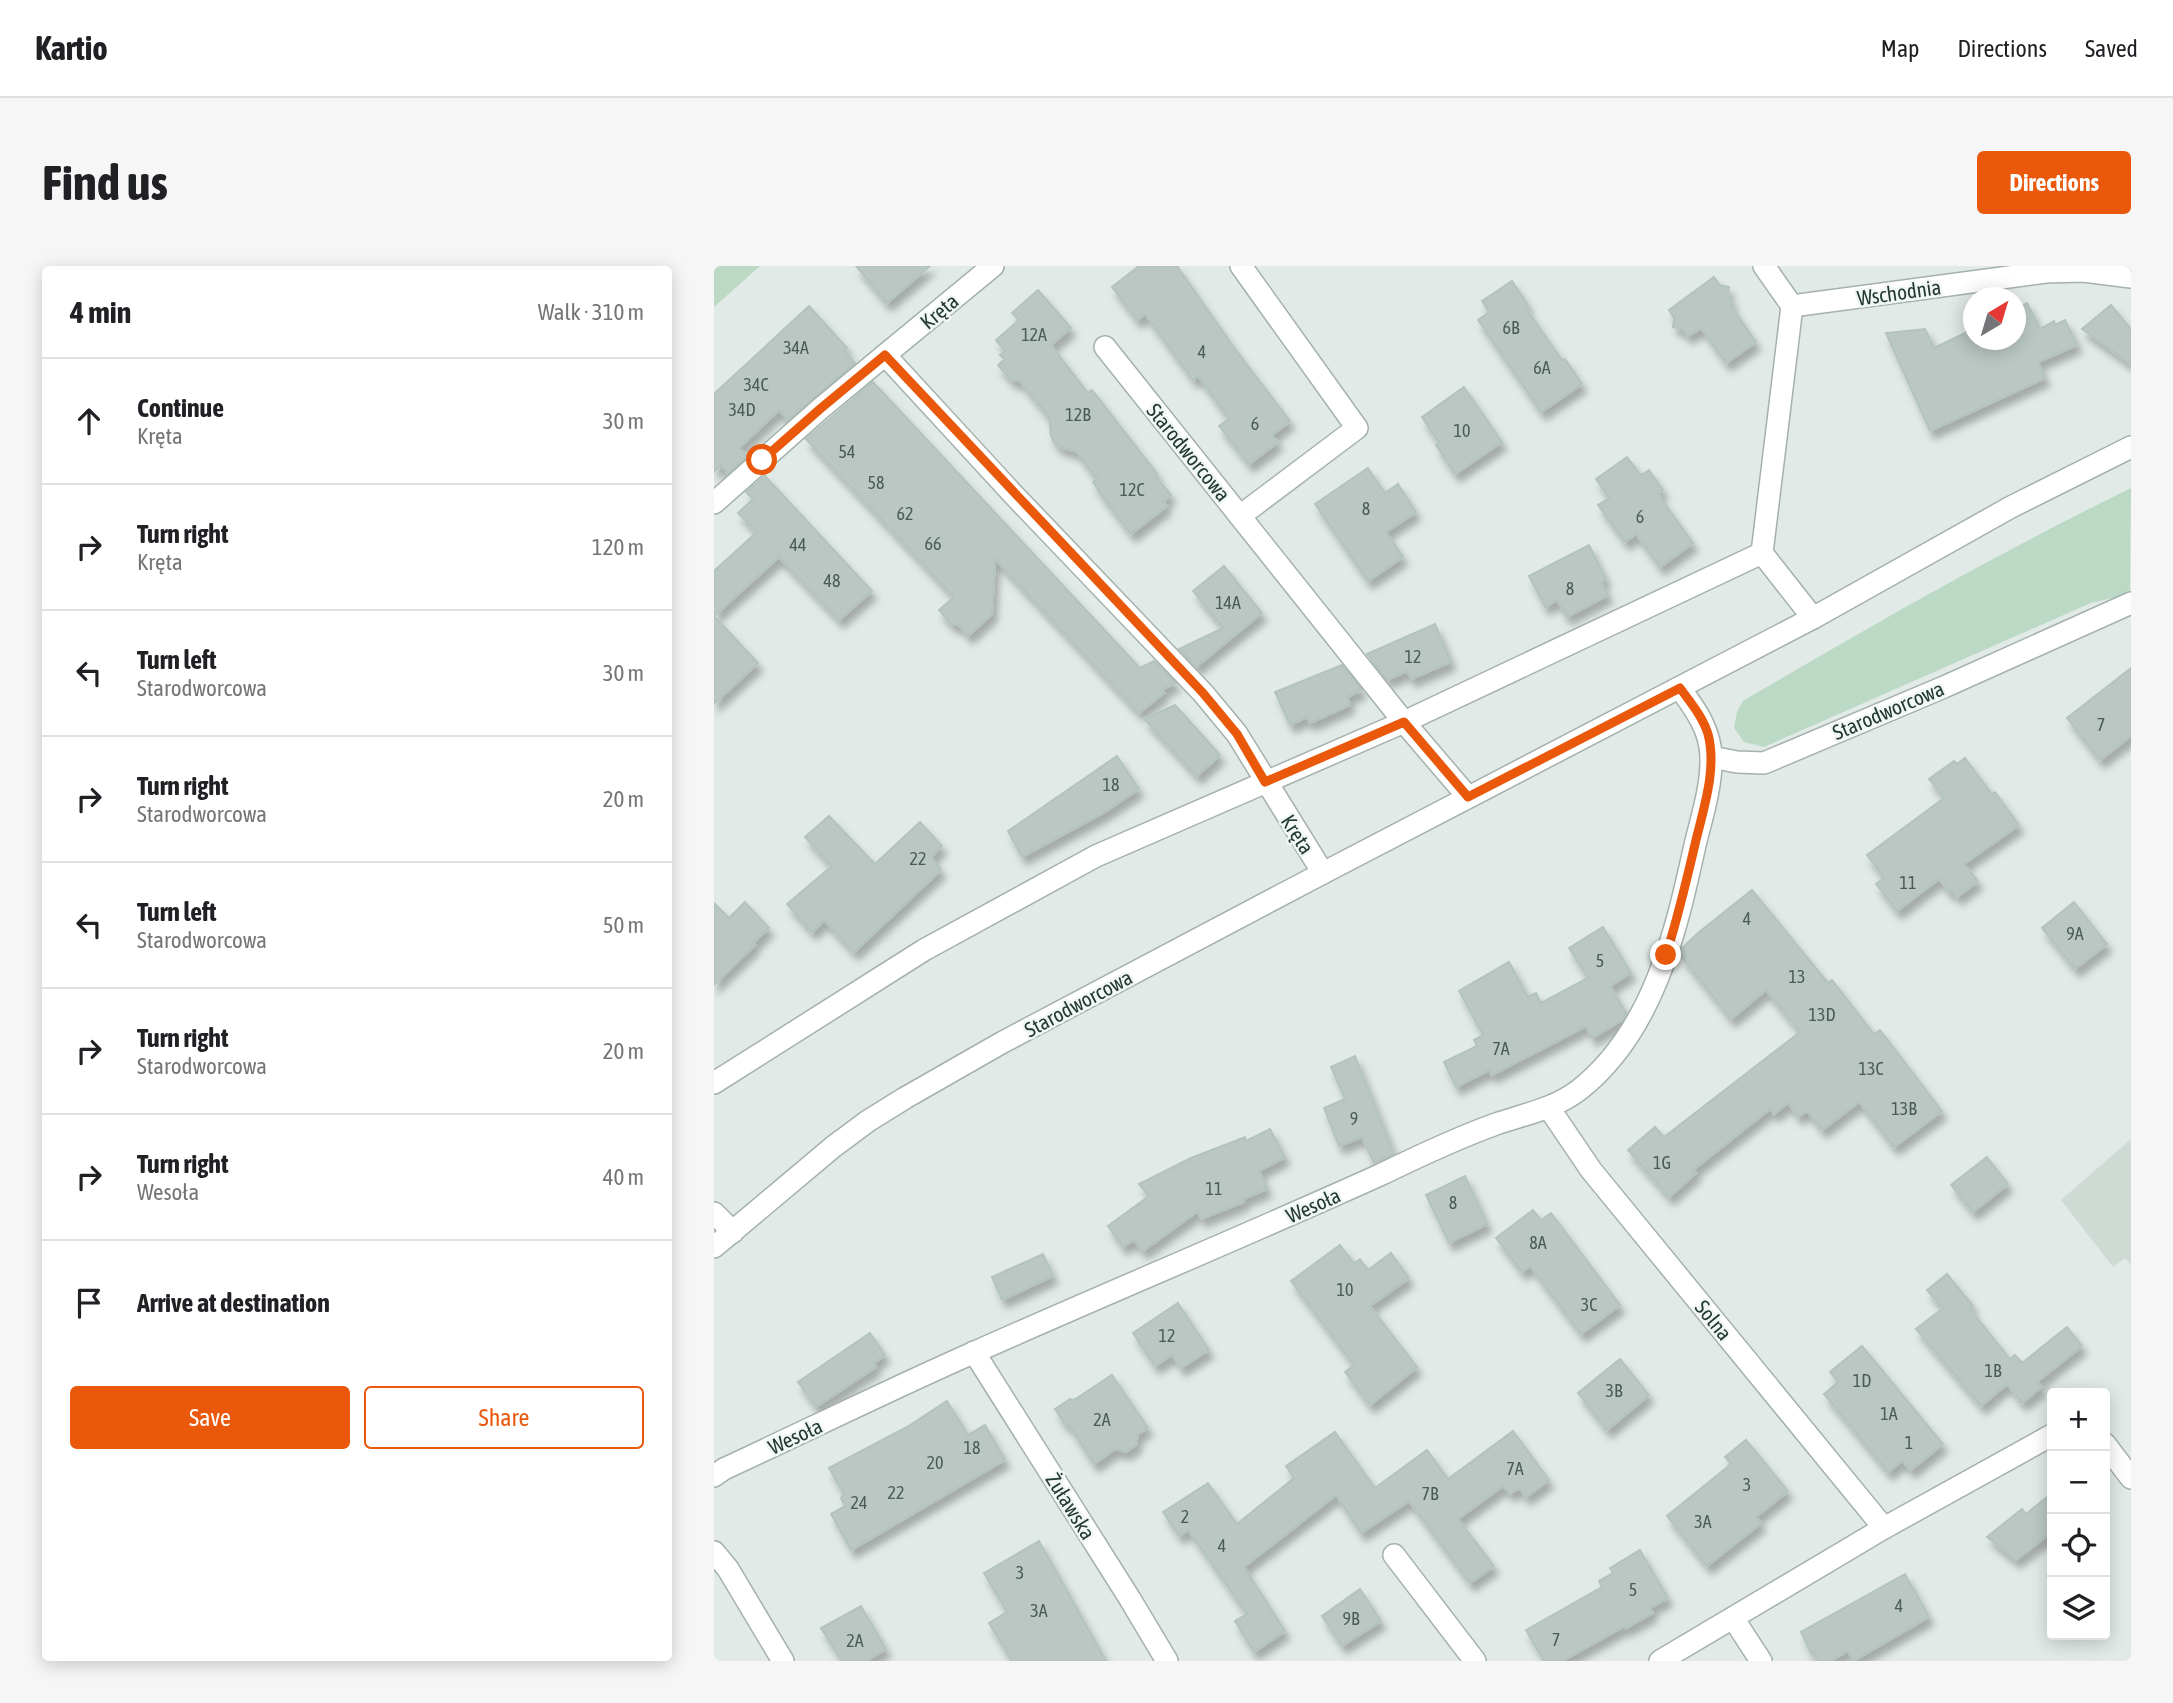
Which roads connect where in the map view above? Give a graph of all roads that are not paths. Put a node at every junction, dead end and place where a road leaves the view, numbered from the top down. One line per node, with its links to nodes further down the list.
1 (993, 266): 7 (street, Kręta)
2 (1241, 266): 10 (street)
3 (1764, 266): 5 (street)
4 (2131, 277): 5 (street, Wschodnia)
5 (1792, 306): 11 (street)
6 (1105, 347): 10 (street, Starodworcowa)
7 (885, 355): 9 (street, Kręta); 17 (street, Kręta)
8 (2131, 447): 13 (street, Starodworcowa)
9 (714, 503)
10 (1240, 516): 15 (street, Starodworcowa)
11 (1762, 553): 13 (street); 15 (street)
12 (2131, 603): 16 (street, Starodworcowa)
13 (1813, 618): 14 (street, Starodworcowa)
14 (1680, 688): 16 (street); 18 (street, Starodworcowa)
15 (1404, 722): 17 (street); 18 (street, Starodworcowa)
16 (1711, 757): 21 (street, Wesoła)
17 (1265, 782): 19 (street, Kręta); 20 (street)
18 (1468, 797): 19 (street, Starodworcowa)
19 (1322, 873): 23 (street, Starodworcowa)
20 (714, 1083)
21 (1549, 1108): 25 (street, Wesoła); 30 (street, Solna)
22 (714, 1213): 23 (street)
23 (733, 1232): 24 (street, Starodworcowa)
24 (714, 1247)
25 (974, 1352): 28 (street, Wesoła); 35 (street, Żuławska)
26 (2047, 1438): 30 (street)
27 (2110, 1451): 29 (street)
28 (714, 1476)
29 (2131, 1478)
30 (1884, 1528): 33 (street)
31 (714, 1552): 34 (street)
32 (1394, 1555): 36 (street)
33 (1733, 1618): 37 (street); 38 (street)
34 (783, 1661)
35 (1167, 1661)
36 (1475, 1661)
37 (1660, 1661)
38 (1760, 1661)

